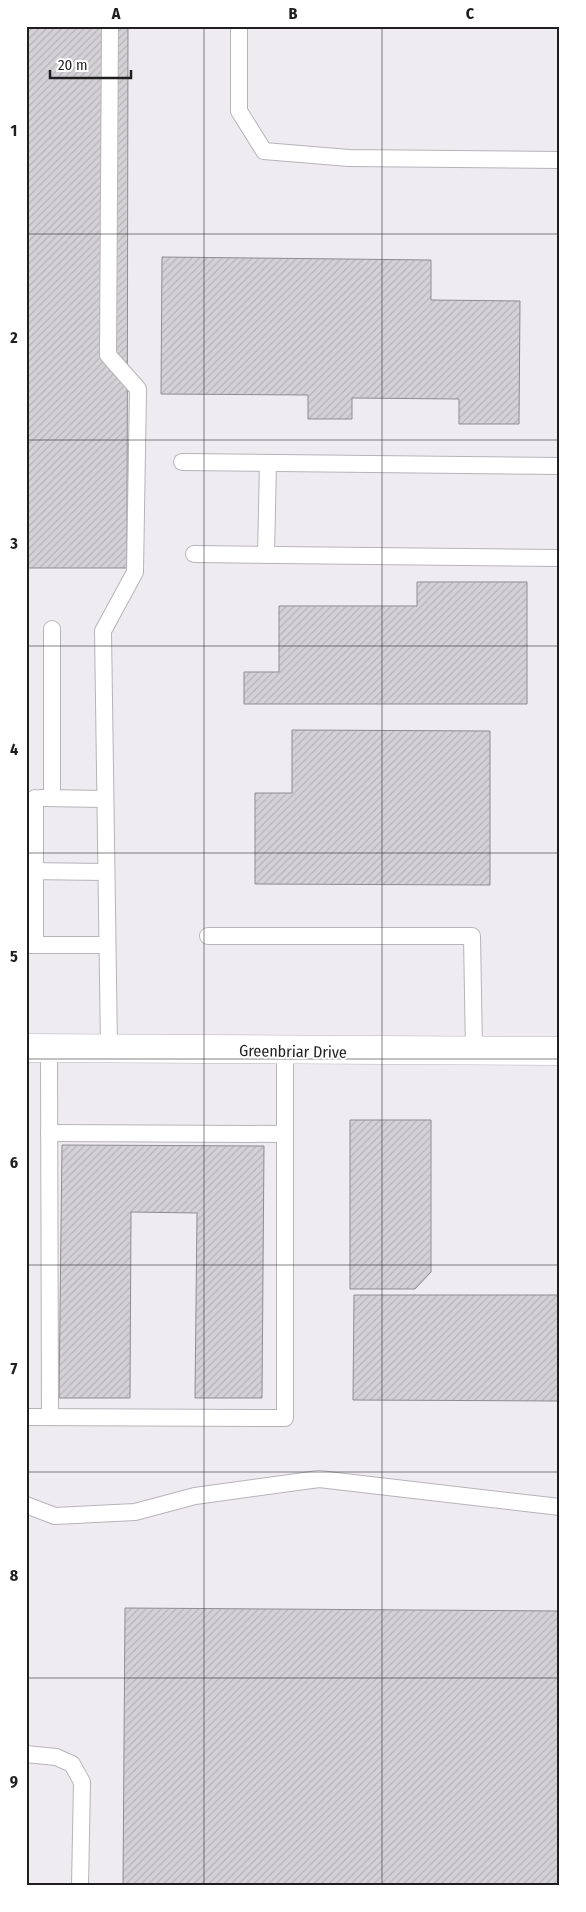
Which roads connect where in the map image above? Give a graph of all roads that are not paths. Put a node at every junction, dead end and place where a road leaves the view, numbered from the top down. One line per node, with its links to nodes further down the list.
1 (110, 26): 13 (lane)
2 (238, 26): 3 (lane)
3 (560, 160)
4 (182, 462): 5 (lane)
5 (268, 463): 6 (lane); 8 (lane)
6 (560, 466)
7 (194, 554): 8 (lane)
8 (266, 555): 9 (lane)
9 (560, 558)
10 (52, 629): 12 (lane)
11 (30, 798): 12 (lane); 14 (lane)
12 (52, 798): 13 (lane)
13 (105, 799): 15 (lane)
14 (31, 871): 15 (lane); 17 (lane)
15 (106, 872): 18 (lane)
16 (208, 936): 22 (lane)
17 (31, 945): 18 (lane)
18 (107, 946): 20 (lane)
19 (38, 1048): 20 (street, Greenbriar Drive); 24 (lane)
20 (109, 1049): 21 (street, Greenbriar Drive)
21 (285, 1051): 22 (street, Greenbriar Drive); 25 (lane)
22 (474, 1051): 23 (street, Greenbriar Drive)
23 (560, 1051)
24 (49, 1133): 25 (lane); 27 (lane)
25 (285, 1134): 27 (lane)
26 (26, 1417): 27 (lane)
27 (50, 1417)
28 (26, 1505): 29 (lane)
29 (560, 1507)
30 (26, 1754): 31 (lane)
31 (80, 1886)

